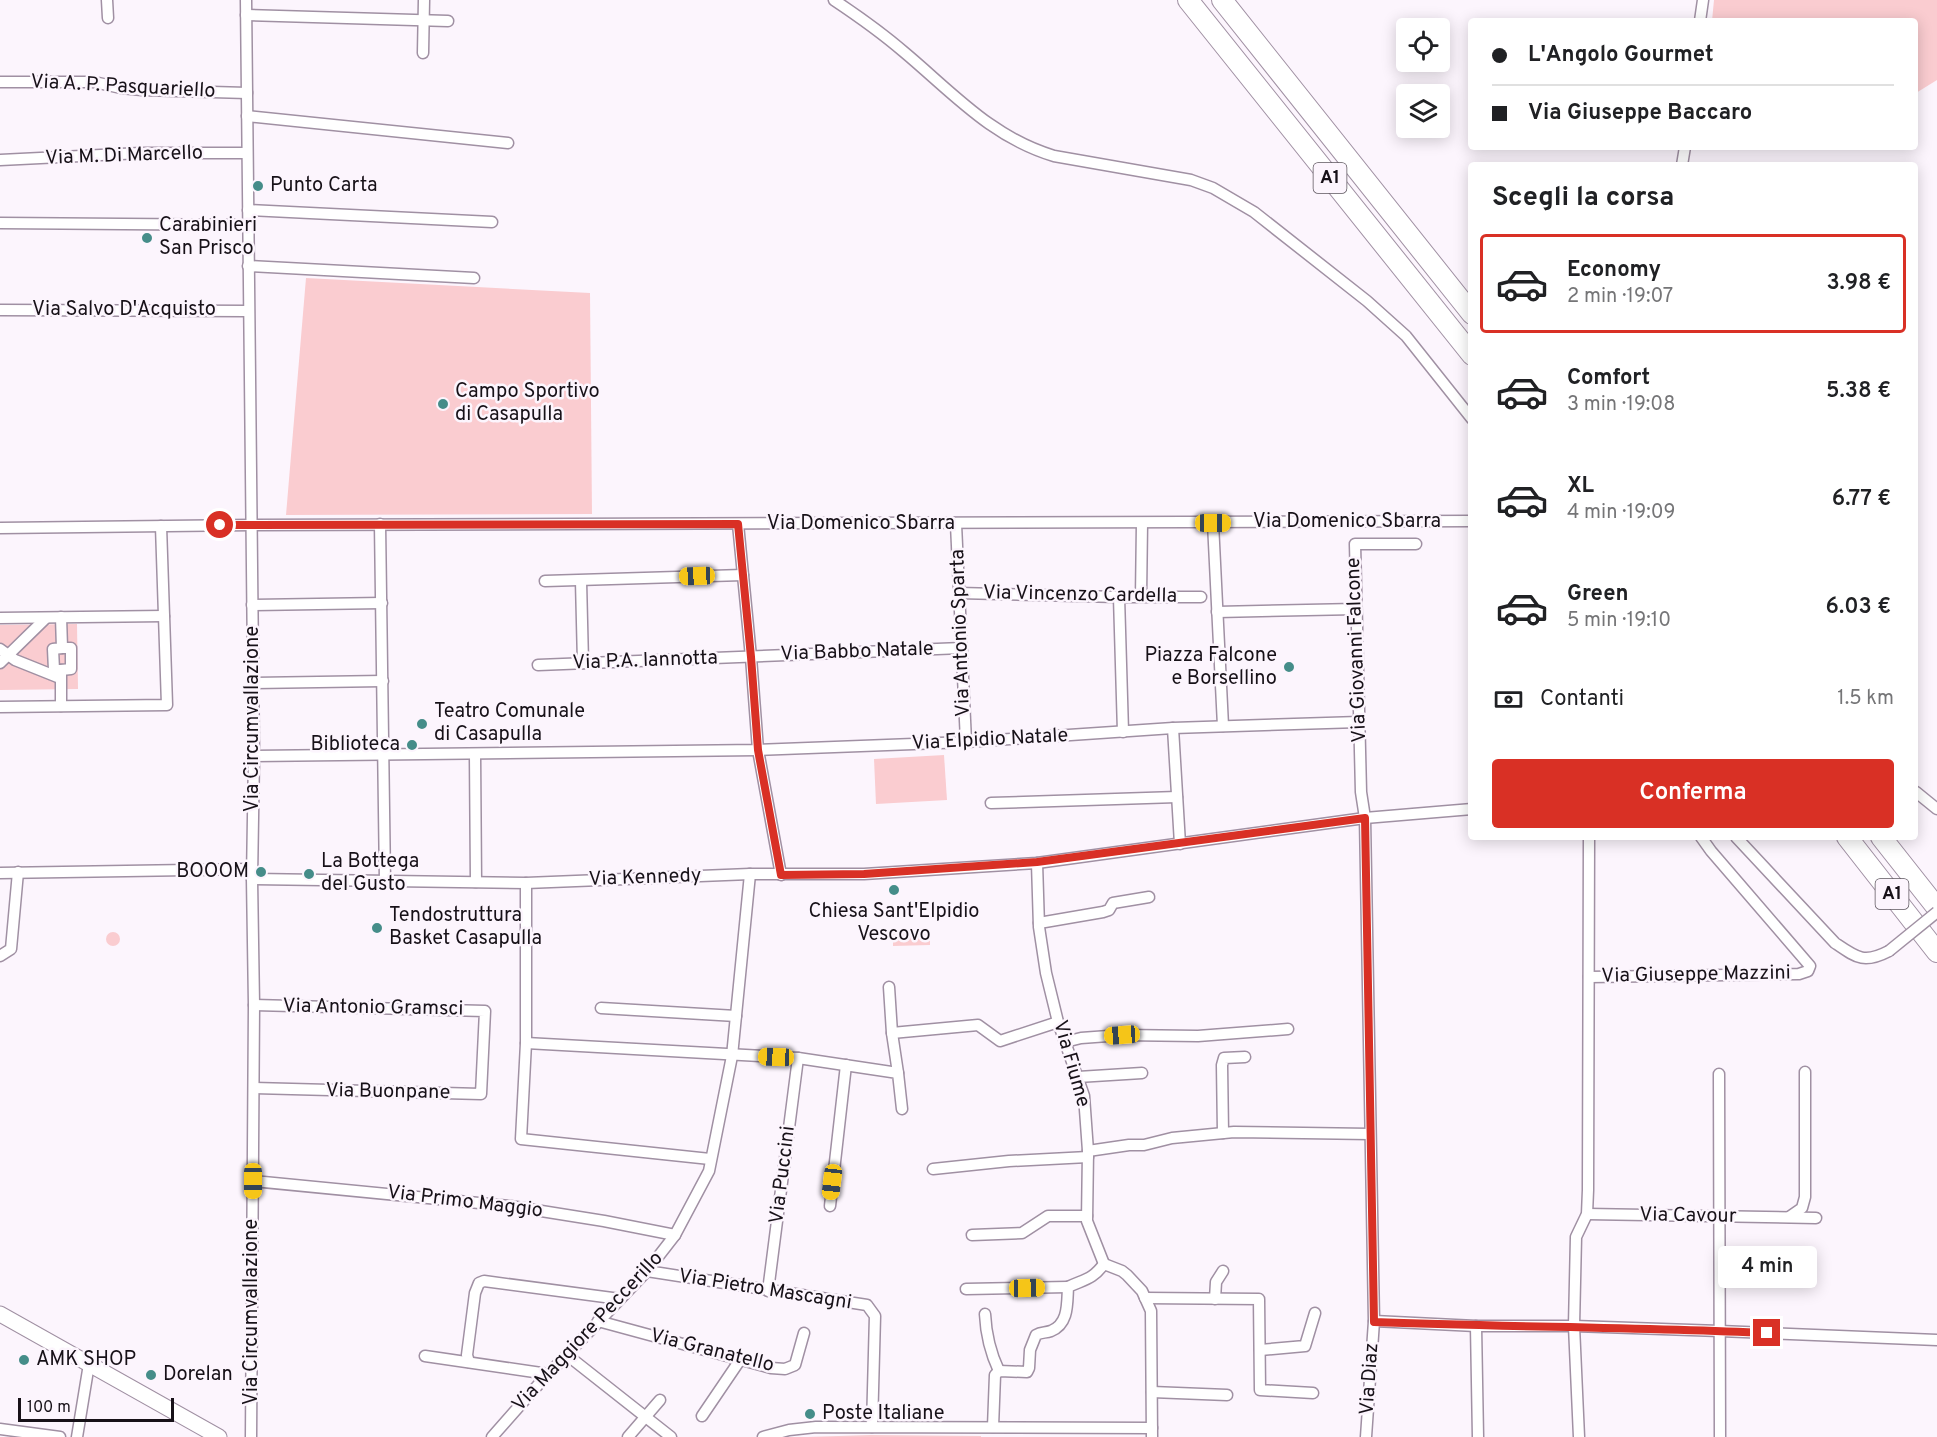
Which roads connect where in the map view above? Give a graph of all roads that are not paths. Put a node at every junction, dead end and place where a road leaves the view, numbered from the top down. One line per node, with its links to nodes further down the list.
1 (107, 0): 9 (street)
2 (246, 0): 8 (street, Via Circumvallazione)
3 (424, 0): 11 (street)
4 (834, 0): 30 (street)
5 (1188, 0): 29 (highway, A1)
6 (1222, 0): 26 (highway, A1)
7 (1703, 0): 10 (street)
8 (246, 15): 11 (street); 15 (street, Via Circumvallazione)
9 (108, 18)
10 (1701, 18)
11 (423, 21): 12 (street); 13 (street)
12 (448, 21)
13 (423, 53)
14 (0, 82): 15 (street, Via A. P. Pasquariello)
15 (247, 93): 16 (street, Via Circumvallazione)
16 (247, 116): 17 (street); 18 (street, Via Circumvallazione)
17 (508, 143)
18 (247, 153): 19 (street, Via M. Di Marcello); 20 (street, Via Circumvallazione)
19 (0, 159)
20 (248, 210): 21 (street); 23 (street, Via Circumvallazione)
21 (492, 222)
22 (0, 223): 23 (street)
23 (248, 225): 24 (street, Via Circumvallazione)
24 (248, 266): 25 (street); 28 (street, Via Circumvallazione)
25 (474, 278)
26 (1468, 309)
27 (0, 310): 28 (street, Via Salvo D'Acquisto)
28 (248, 311): 37 (street, Via Circumvallazione)
29 (1468, 350)
30 (1468, 414)
31 (1468, 521): 33 (street, Via Domenico Sbarra)
32 (1142, 523): 33 (street, Via Domenico Sbarra); 36 (street, Via Domenico Sbarra); 46 (street)
33 (1213, 523): 51 (street)
34 (380, 524): 35 (street, Via Domenico Sbarra); 37 (street, Via Domenico Sbarra); 48 (street)
35 (738, 524): 36 (street, Via Domenico Sbarra); 41 (street)
36 (956, 524): 44 (street, Via Antonio Sparta)
37 (251, 525): 38 (street, Via Domenico Sbarra); 49 (street, Via Circumvallazione)
38 (161, 526): 39 (street, Via Domenico Sbarra); 52 (street)
39 (0, 528)
40 (1416, 544): 50 (street, Via Giovanni Falcone)
41 (743, 575): 42 (street); 58 (street)
42 (581, 580): 43 (street); 59 (street)
43 (544, 581)
44 (959, 592): 45 (street, Via Vincenzo Cardella); 56 (street, Via Antonio Sparta)
45 (1119, 597): 46 (street, Via Vincenzo Cardella); 69 (street)
46 (1142, 597): 47 (street, Via Vincenzo Cardella)
47 (1202, 597)
48 (382, 603): 49 (street); 62 (street)
49 (252, 605): 63 (street, Via Circumvallazione)
50 (1356, 609): 51 (street); 66 (street, Via Giovanni Falcone)
51 (1217, 612): 67 (street)
52 (164, 616): 53 (street); 65 (street)
53 (62, 617): 55 (street); 61 (street)
54 (0, 618): 55 (street)
55 (46, 618): 57 (street)
56 (962, 648): 58 (street, Via Babbo Natale); 70 (street, Via Antonio Sparta)
57 (3, 656): 61 (street)
58 (751, 657): 59 (street, Via P.A. Iannotta); 71 (street)
59 (583, 663): 60 (street, Via P.A. Iannotta)
60 (538, 665)
61 (61, 674): 65 (street)
62 (383, 681): 63 (street); 74 (street)
63 (253, 683): 73 (street, Via Circumvallazione)
64 (0, 706): 65 (street)
65 (60, 706)
66 (1359, 722): 67 (street); 80 (street, Via Giovanni Falcone)
67 (1223, 726): 68 (street, Via Elpidio Natale)
68 (1173, 728): 69 (street, Via Elpidio Natale); 76 (street)
69 (1123, 732): 70 (street, Via Elpidio Natale)
70 (966, 742): 71 (street, Via Elpidio Natale)
71 (758, 750): 72 (street, Via Elpidio Natale); 92 (street)
72 (475, 754): 74 (street, Via Elpidio Natale); 94 (street)
73 (254, 756): 74 (street, Via Elpidio Natale); 90 (street, Via Circumvallazione)
74 (384, 756): 93 (street)
75 (1918, 794): 79 (street)
76 (1177, 797): 77 (street); 86 (street)
77 (992, 803)
78 (1468, 809): 80 (street, Via Kennedy)
79 (1937, 809)
80 (1365, 818): 86 (street, Via Kennedy); 124 (street, Via Diaz)
81 (1589, 840): 101 (street, Via Giuseppe Mazzini)
82 (1703, 840): 101 (street, Via Giuseppe Mazzini)
83 (1739, 840): 97 (street, bridge)
84 (1849, 840): 99 (highway, A1)
85 (1883, 840): 97 (highway, A1)
86 (1180, 844): 87 (street, Via Kennedy)
87 (1037, 862): 92 (street, Via Kennedy); 98 (street, Via Fiume)
88 (18, 872): 89 (street, Via Kennedy); 90 (street, Via Kennedy); 100 (street)
89 (0, 873)
90 (252, 874): 93 (street, Via Kennedy); 103 (street, Via Circumvallazione)
91 (750, 874): 92 (street, Via Kennedy); 95 (street, Via Kennedy); 105 (street, Via Maggiore Peccerillo)
92 (781, 875)
93 (385, 881): 94 (street, Via Kennedy)
94 (476, 882): 95 (street, Via Kennedy)
95 (526, 883): 110 (street)
96 (1149, 897): 98 (street)
97 (1937, 910)
98 (1039, 922): 106 (street, Via Fiume)
99 (1937, 952)
100 (0, 956)
101 (1589, 977): 130 (street, Via Giuseppe Mazzini)
102 (890, 987): 108 (street)
103 (254, 1005): 111 (street, Via Antonio Gramsci); 121 (street, Via Circumvallazione)
104 (601, 1008): 105 (street)
105 (736, 1016): 112 (street, Via Maggiore Peccerillo)
106 (1058, 1022): 108 (street); 109 (street, Via Fiume)
107 (1288, 1029): 109 (street)
108 (892, 1033): 117 (street)
109 (1065, 1042): 120 (street, Via Fiume)
110 (526, 1043): 112 (street); 126 (street)
111 (484, 1053): 121 (street, Via Buonpane)
112 (732, 1056): 114 (street); 126 (street, Via Maggiore Peccerillo)
113 (1245, 1057): 123 (street)
114 (798, 1058): 115 (street); 142 (street, Via Puccini)
115 (846, 1065): 117 (street); 129 (street)
116 (1805, 1072): 133 (street)
117 (898, 1073): 122 (street)
118 (1142, 1073): 120 (street)
119 (1719, 1074): 132 (street)
120 (1078, 1077): 125 (street, Via Fiume)
121 (254, 1088): 128 (street, Via Circumvallazione)
122 (902, 1109)
123 (1223, 1133): 124 (street); 125 (street)
124 (1370, 1134): 150 (street, Via Diaz)
125 (1088, 1154): 127 (street); 131 (street, Via Fiume)
126 (710, 1159): 135 (street, Via Maggiore Peccerillo)
127 (933, 1169)
128 (253, 1181): 135 (street, Via Primo Maggio); 177 (street, Via Circumvallazione)
129 (830, 1206)
130 (1587, 1214): 132 (street, Via Cavour); 152 (street, Via Giuseppe Mazzini)
131 (1088, 1216): 136 (street); 137 (street, Via Fiume)
132 (1719, 1217): 133 (street, Via Cavour); 153 (street)
133 (1789, 1218): 134 (street, Via Cavour)
134 (1816, 1218)
135 (675, 1235): 139 (street, Via Maggiore Peccerillo)
136 (972, 1235)
137 (1104, 1264): 140 (street); 143 (street)
138 (1222, 1270): 145 (street)
139 (647, 1271): 142 (street, Via Pietro Mascagni); 144 (street, Via Maggiore Peccerillo)
140 (1068, 1287): 141 (street); 162 (street)
141 (966, 1289)
142 (768, 1291): 170 (street, Via Pietro Mascagni)
143 (1145, 1298): 145 (street); 164 (street)
144 (620, 1299): 149 (street, Via Maggiore Peccerillo); 160 (street)
145 (1215, 1299): 156 (street)
146 (0, 1314): 161 (main road)
147 (985, 1314): 162 (street)
148 (1316, 1314): 156 (street)
149 (598, 1321): 157 (street, Via Maggiore Peccerillo); 159 (street, Via Granatello)
150 (1374, 1322): 151 (street); 182 (street, Via Diaz)
151 (1476, 1326): 152 (street); 183 (street)
152 (1574, 1326): 153 (street); 184 (street, Via Giuseppe Mazzini)
153 (1720, 1330): 155 (street); 185 (street)
154 (804, 1333): 159 (street, Via Granatello)
155 (1937, 1340)
156 (1260, 1350): 165 (street)
157 (567, 1355): 163 (street, Via Maggiore Peccerillo); 168 (street)
158 (425, 1356): 160 (street)
159 (740, 1360): 169 (street)
160 (469, 1362): 163 (street)
161 (88, 1364): 175 (street); 176 (main road)
162 (999, 1371): 171 (street)
163 (548, 1374): 178 (street, Via Maggiore Peccerillo)
164 (1152, 1392): 166 (street); 173 (street)
165 (1313, 1393)
166 (1227, 1395)
167 (660, 1401): 168 (street)
168 (646, 1416): 179 (street); 180 (street)
169 (702, 1416)
170 (872, 1427): 171 (street); 181 (street)
171 (993, 1427): 173 (street)
172 (0, 1429): 174 (street)
173 (1152, 1433)
174 (60, 1437)
175 (76, 1437)
176 (219, 1437)
177 (251, 1437)
178 (492, 1437)
179 (628, 1437)
180 (671, 1437)
181 (763, 1437)
182 (1366, 1437)
183 (1478, 1437)
184 (1579, 1437)
185 (1720, 1437)

